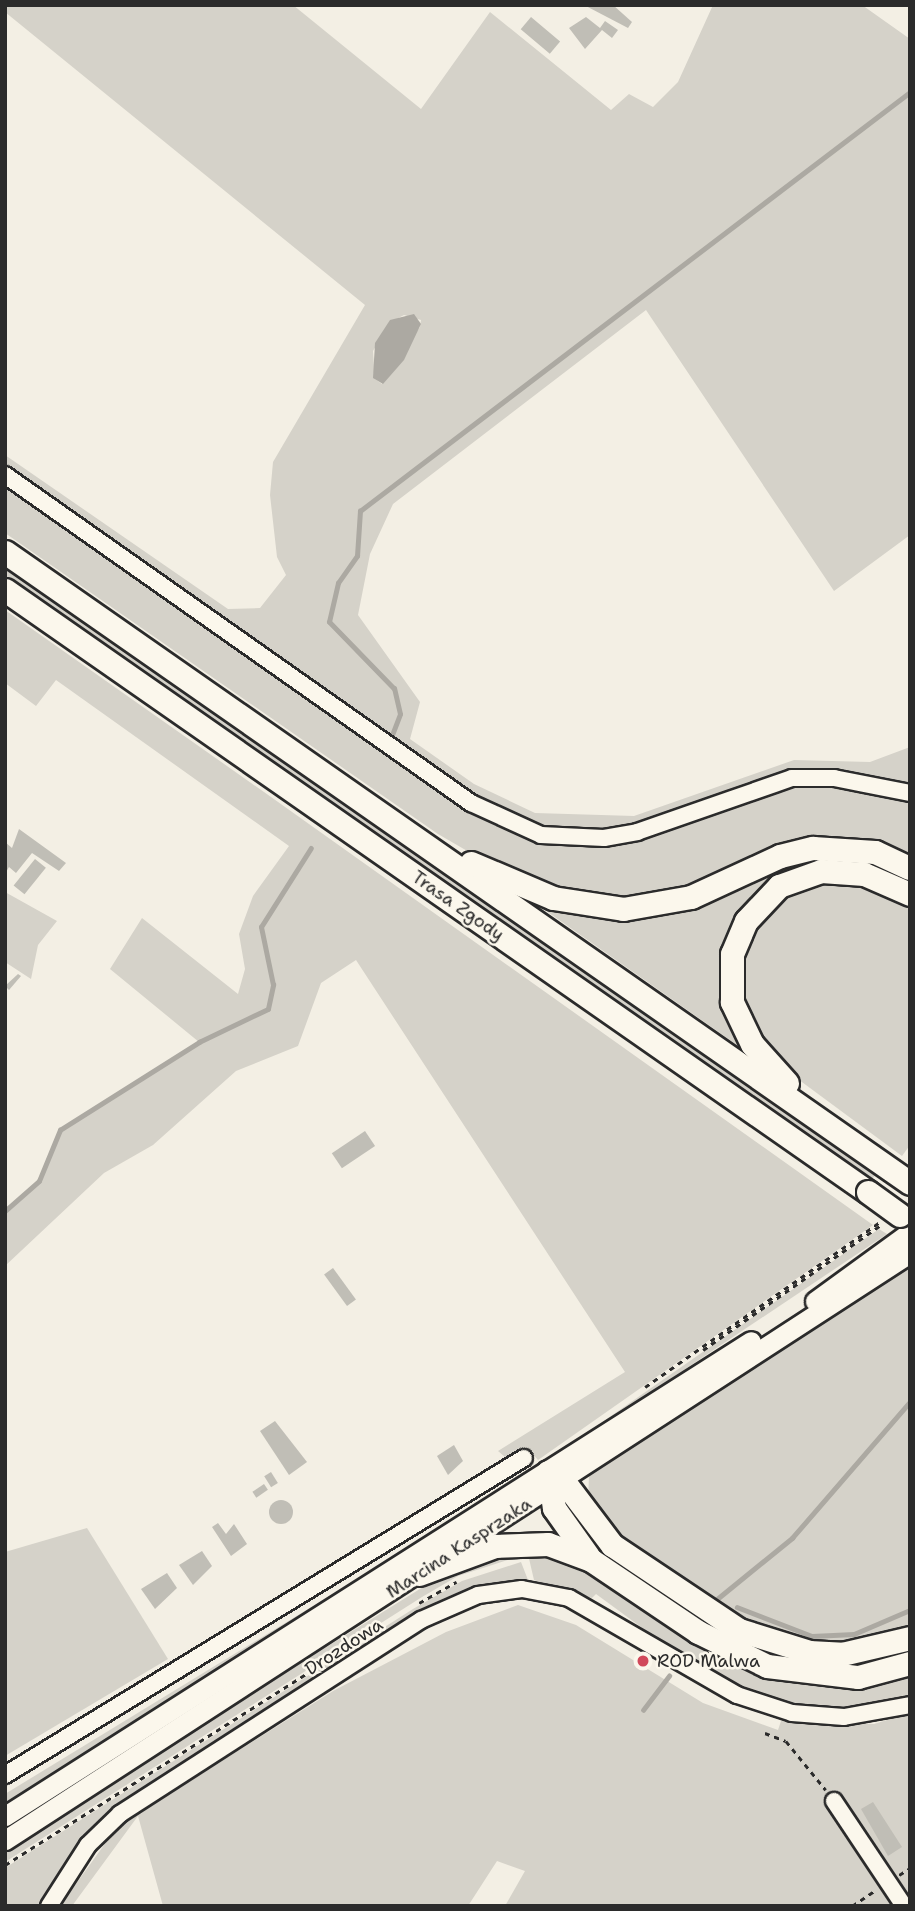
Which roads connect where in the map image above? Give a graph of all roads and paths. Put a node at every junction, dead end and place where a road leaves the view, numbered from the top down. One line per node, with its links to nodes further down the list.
1 (5, 475): 4 (street)
2 (5, 552): 5 (highway, Trasa Zgody)
3 (5, 590): 10 (highway, Trasa Zgody, bridge)
4 (910, 793)
5 (386, 817): 6 (highway); 8 (highway, Trasa Zgody)
6 (910, 868)
7 (910, 894): 8 (highway)
8 (842, 1136): 9 (highway, Trasa Zgody)
9 (903, 1178)
10 (903, 1222): 12 (path); 14 (main road, Marcina Kasprzaka)
11 (910, 1253): 14 (main road, Marcina Kasprzaka)
12 (639, 1391)
13 (524, 1458): 24 (street)
14 (553, 1481): 15 (highway); 16 (main road, Marcina Kasprzaka); 20 (highway); 26 (main road, Marcina Kasprzaka)
15 (591, 1560): 16 (highway); 21 (highway)
16 (419, 1574): 27 (main road, Marcina Kasprzaka)
17 (460, 1579): 18 (path)
18 (411, 1607)
19 (377, 1629): 28 (path)
20 (910, 1638)
21 (910, 1663)
22 (910, 1705): 29 (street, Drozdowa)
23 (765, 1732): 25 (path)
24 (5, 1775)
25 (834, 1801): 30 (street)
26 (5, 1816)
27 (5, 1840)
28 (5, 1865)
29 (49, 1906)
30 (904, 1906)

